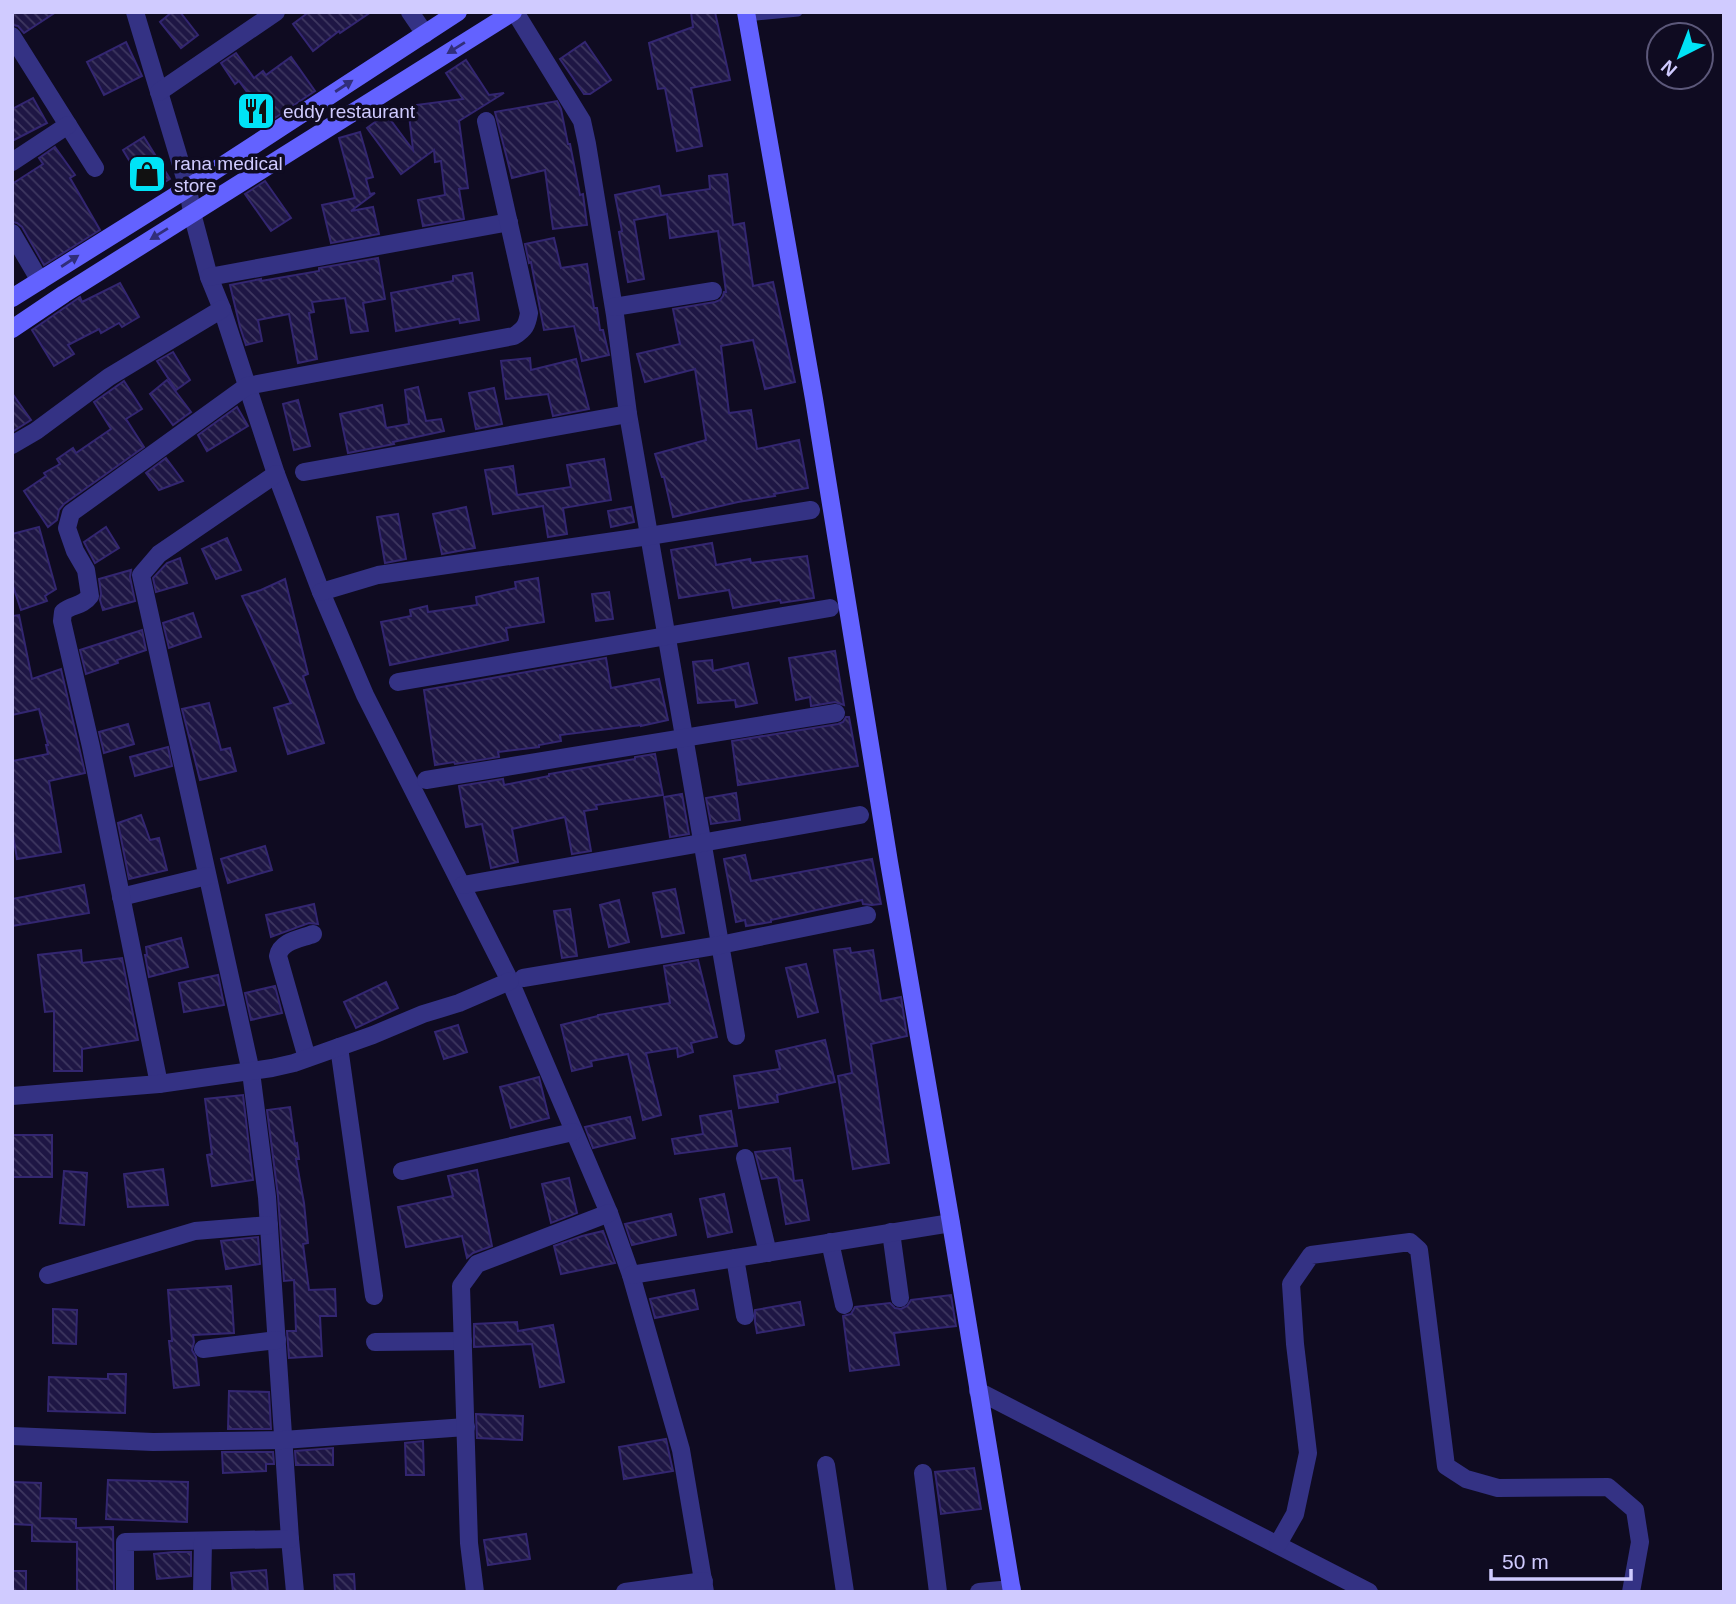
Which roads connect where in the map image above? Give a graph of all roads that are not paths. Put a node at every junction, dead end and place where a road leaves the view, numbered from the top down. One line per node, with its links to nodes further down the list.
1 (276, 12): 10 (street)
2 (410, 12): 8 (street)
3 (458, 12): 8 (street)
4 (514, 12): 16 (street, one-way to 16); 23 (street)
5 (798, 12): 7 (lane)
6 (137, 13): 10 (street)
7 (746, 15): 59 (street)
8 (425, 34): 15 (street, one-way to 8)
9 (12, 36): 12 (street)
10 (159, 92): 15 (street)
11 (486, 121): 17 (street)
12 (68, 125): 13 (street); 14 (street)
13 (12, 162)
14 (95, 168)
15 (188, 188): 16 (street); 20 (street, one-way to 15)
16 (192, 213): 19 (street); 25 (street, one-way to 25)
17 (509, 222): 19 (street); 26 (street)
18 (12, 233): 20 (street)
19 (209, 277): 24 (street)
20 (40, 281): 22 (street)
21 (713, 291): 23 (street)
22 (12, 298)
23 (614, 307): 27 (street)
24 (222, 309): 26 (street); 28 (street)
25 (12, 328)
26 (247, 386): 30 (street); 44 (street)
27 (628, 414): 29 (street); 32 (street)
28 (12, 445)
29 (304, 472)
30 (276, 474): 33 (street); 42 (street)
31 (811, 510): 32 (street)
32 (649, 536): 33 (street); 35 (street)
33 (321, 592): 43 (street)
34 (830, 608): 35 (street)
35 (667, 636): 36 (street); 38 (street)
36 (398, 682)
37 (836, 713): 38 (street)
38 (684, 738): 39 (street); 41 (street)
39 (426, 780)
40 (860, 815): 41 (street)
41 (702, 843): 43 (street); 47 (street)
42 (207, 876): 44 (street); 52 (street)
43 (463, 885): 48 (street)
44 (121, 897): 53 (street)
45 (867, 915): 47 (street)
46 (313, 934): 51 (street)
47 (720, 945): 48 (street); 49 (street)
48 (517, 980): 50 (street); 55 (street)
49 (736, 1036)
50 (339, 1047): 51 (street); 67 (street)
51 (307, 1058): 52 (street)
52 (251, 1072): 53 (street); 60 (street)
53 (159, 1084): 54 (street)
54 (12, 1096)
55 (573, 1132): 57 (street); 58 (street)
56 (745, 1158): 63 (street)
57 (402, 1171)
58 (608, 1213): 66 (street); 72 (street)
59 (951, 1223): 61 (street); 75 (street)
60 (269, 1225): 65 (street); 71 (street)
61 (891, 1233): 62 (street); 68 (street)
62 (830, 1242): 63 (street); 69 (street)
63 (768, 1253): 64 (street)
64 (735, 1258): 66 (street); 70 (street)
65 (48, 1275)
66 (631, 1275): 84 (street)
67 (374, 1296)
68 (900, 1297)
69 (844, 1305)
70 (745, 1316)
71 (276, 1340): 74 (street); 78 (street)
72 (463, 1341): 73 (street); 76 (street)
73 (375, 1342)
74 (203, 1349)
75 (978, 1391): 83 (street); 85 (street)
76 (466, 1427): 78 (street); 89 (street)
77 (12, 1436): 78 (street)
78 (283, 1440): 81 (street)
79 (826, 1465): 91 (street)
80 (923, 1473): 92 (street)
81 (290, 1539): 82 (street); 88 (street)
82 (203, 1541): 86 (street); 87 (street)
83 (1278, 1544): 94 (street); 95 (street)
84 (704, 1587): 90 (street)
85 (1012, 1590): 93 (street)
86 (125, 1591)
87 (202, 1592)
88 (295, 1592)
89 (475, 1592)
90 (625, 1592)
91 (845, 1592)
92 (938, 1592)
93 (979, 1592)
94 (1369, 1592)
95 (1631, 1592)

